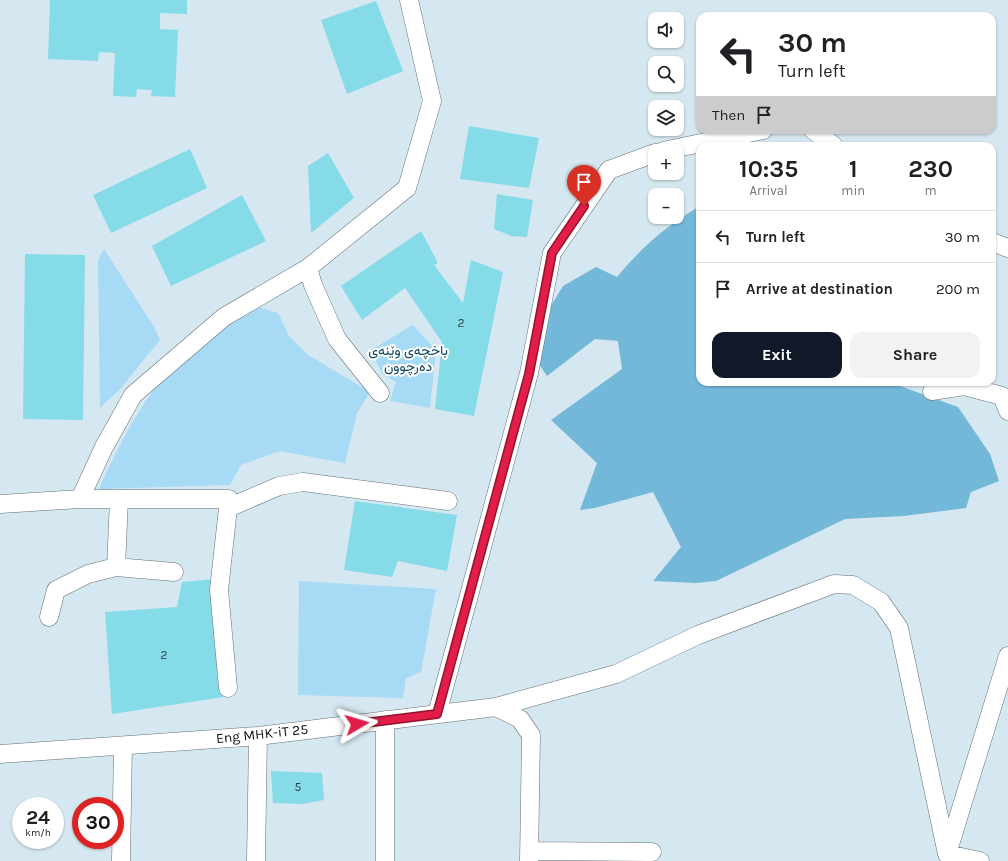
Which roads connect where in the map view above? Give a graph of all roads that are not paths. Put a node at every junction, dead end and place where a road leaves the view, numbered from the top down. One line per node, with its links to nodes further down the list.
1 (409, 0): 11 (street)
2 (744, 134): 4 (street)
3 (818, 134): 5 (street)
4 (706, 142)
5 (829, 142)
6 (696, 144): 7 (street)
7 (684, 147)
8 (648, 156): 26 (street)
9 (996, 244): 10 (street)
10 (1008, 248)
11 (308, 268): 13 (street); 15 (street)
12 (932, 391): 14 (street)
13 (380, 393)
14 (1008, 411)
15 (80, 499): 16 (street); 18 (street)
16 (119, 500): 19 (street); 20 (street)
17 (448, 501): 19 (street)
18 (0, 504)
19 (228, 508): 24 (street)
20 (116, 567): 21 (street); 22 (street)
21 (174, 572)
22 (49, 617)
23 (1008, 656): 32 (street)
24 (228, 688)
25 (496, 707): 26 (street, Eng MHK-iT 25); 32 (street, Eng MHK-iT 25); 33 (street)
26 (437, 714): 27 (street, Eng MHK-iT 25)
27 (385, 720): 28 (street, Eng MHK-iT 25); 36 (street)
28 (258, 736): 29 (street, Eng MHK-iT 25); 35 (street)
29 (124, 746): 30 (street, Eng MHK-iT 25); 34 (street)
30 (0, 754)
31 (652, 852): 33 (street)
32 (947, 854): 37 (street)
33 (529, 856)
34 (121, 861)
35 (256, 861)
36 (386, 861)
37 (980, 861)

